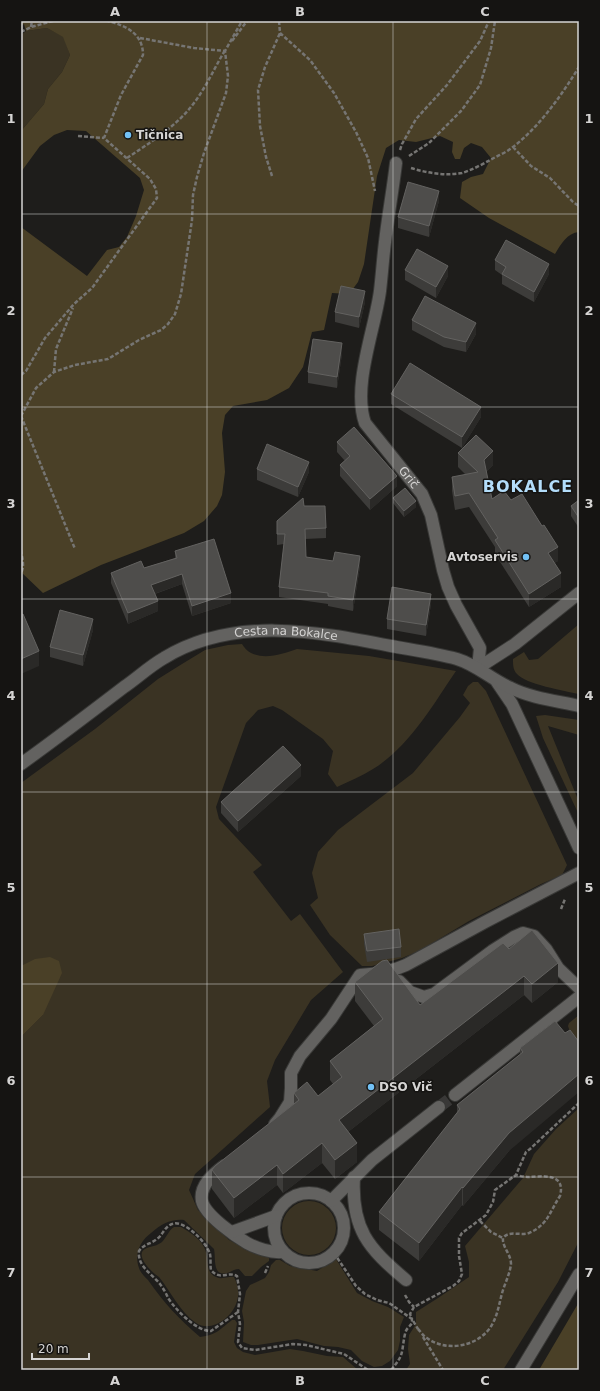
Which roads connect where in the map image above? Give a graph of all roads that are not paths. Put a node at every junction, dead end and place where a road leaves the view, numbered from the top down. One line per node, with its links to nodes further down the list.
1 (396, 163): 3 (street, Grič)
2 (579, 594): 3 (street)
3 (478, 668): 4 (street, Cesta na Bokalce); 6 (street, Cesta na Bokalce)
4 (496, 679): 5 (street, Cesta na Bokalce); 7 (street)
5 (579, 706)
6 (21, 764)
7 (579, 848)
8 (579, 873): 9 (street)
9 (394, 971): 10 (street); 14 (street)
10 (579, 988)
11 (579, 996): 12 (street)
12 (455, 1095)
13 (439, 1107): 16 (street)
14 (265, 1135)
15 (234, 1158): 19 (street)
16 (354, 1177): 17 (street); 22 (street)
17 (331, 1201): 18 (street); 20 (street)
18 (276, 1216): 19 (street); 20 (street)
19 (232, 1232): 20 (street)
20 (282, 1252)
21 (579, 1274): 23 (street)
22 (406, 1280)
23 (521, 1370)

